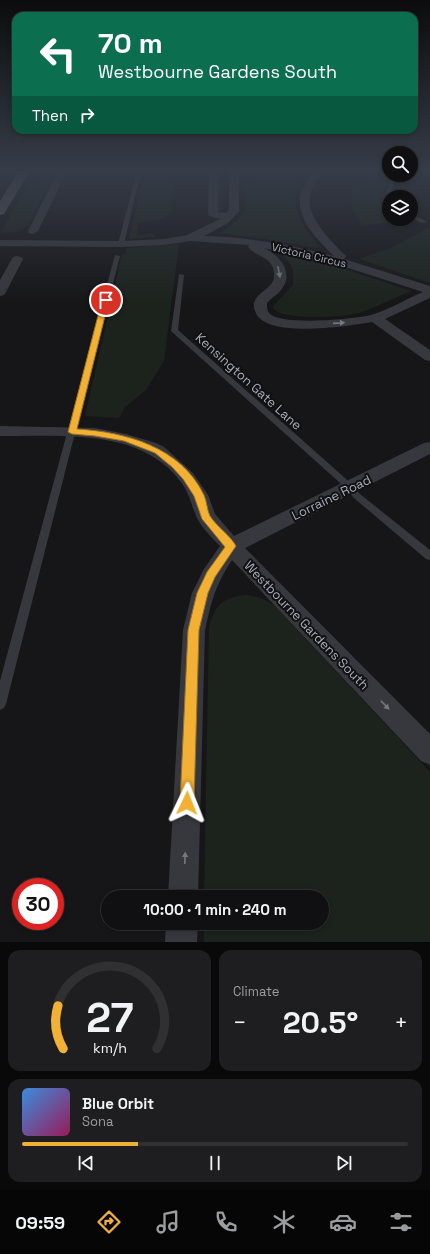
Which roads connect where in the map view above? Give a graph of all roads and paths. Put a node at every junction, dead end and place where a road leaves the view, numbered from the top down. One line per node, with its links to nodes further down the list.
1 (41, 215): 8 (street)
2 (128, 215): 12 (lane)
3 (218, 215): 5 (street)
4 (308, 215): 15 (street)
5 (228, 217): 9 (street)
6 (418, 219): 7 (lane)
7 (424, 222)
8 (33, 232)
9 (185, 239): 10 (street, Victoria Circus); 12 (street)
10 (240, 242): 15 (street, Victoria Circus); 20 (street, one-way to 20)
11 (0, 243): 12 (street)
12 (121, 244)
13 (117, 256): 23 (lane)
14 (17, 259): 18 (street)
15 (337, 260): 17 (street, Victoria Circus)
16 (181, 276): 25 (lane, Kensington Gate Lane)
17 (430, 290)
18 (0, 292)
19 (430, 293): 20 (street)
20 (375, 318): 21 (street)
21 (430, 357)
22 (0, 431): 23 (street, Westbourne Gardens South)
23 (72, 432): 26 (street, Westbourne Gardens South); 28 (lane)
24 (430, 447): 25 (street, Lorraine Road)
25 (350, 488): 26 (street, Lorraine Road); 27 (lane)
26 (231, 546): 29 (street, Westbourne Gardens South, one-way to 29); 30 (street, one-way to 26)
27 (430, 556)
28 (0, 704)
29 (430, 752)
30 (183, 890)
31 (182, 930): 32 (street)
32 (182, 942)

